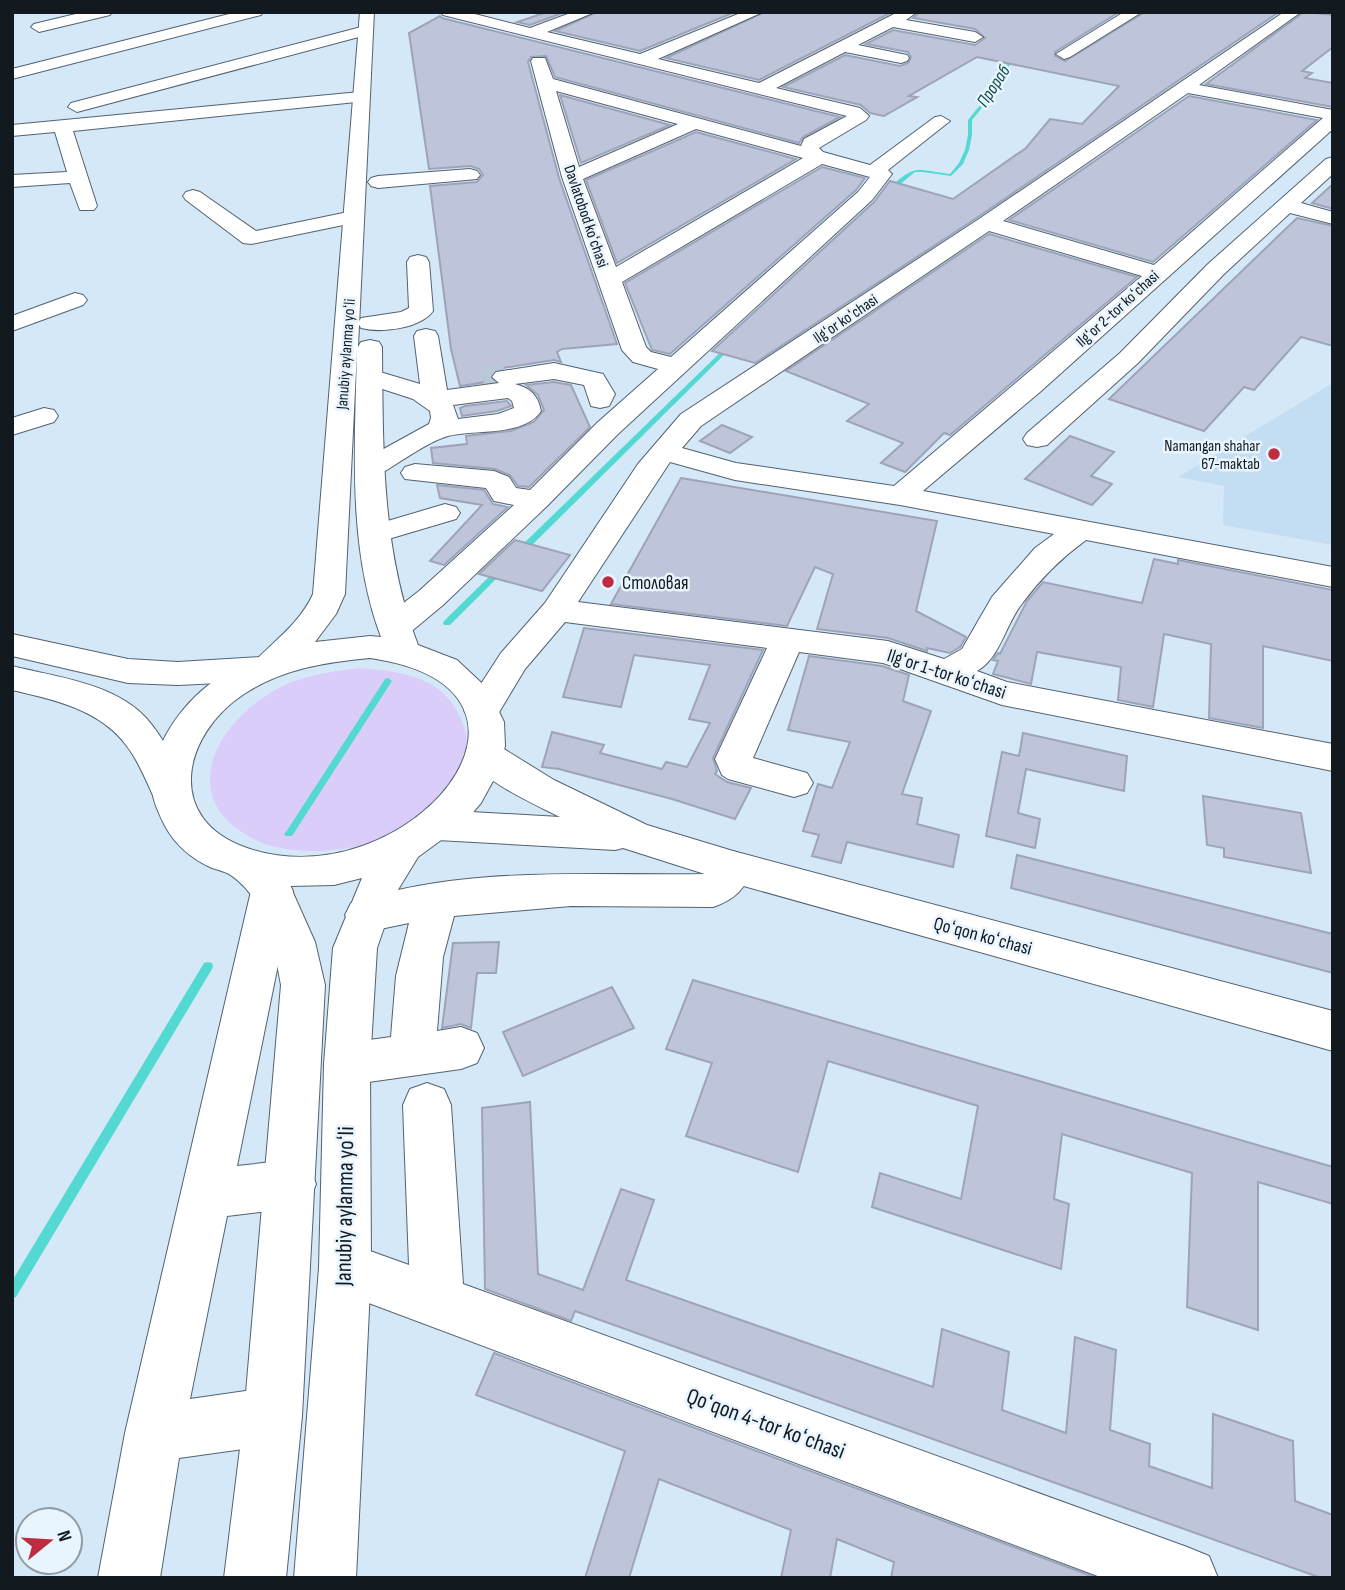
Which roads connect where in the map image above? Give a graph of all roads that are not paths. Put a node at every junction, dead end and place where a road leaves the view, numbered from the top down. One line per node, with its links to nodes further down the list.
1 (106, 12): 13 (main road)
2 (256, 12): 22 (main road)
3 (383, 12): 40 (main road, Janubiy aylanma yoʻli)
4 (448, 12): 16 (main road)
5 (515, 12): 6 (main road)
6 (564, 12)
7 (588, 12): 16 (main road)
8 (756, 12): 21 (main road)
9 (910, 12): 15 (main road)
10 (1135, 12): 19 (main road)
11 (1294, 12): 24 (main road, Ilgʻor koʻchasi)
12 (22, 20): 13 (main road)
13 (41, 20)
14 (366, 22): 26 (main road, Janubiy aylanma yoʻli); 31 (main road)
15 (891, 22): 17 (main road); 18 (main road)
16 (534, 33): 21 (main road); 23 (main road, Davlatobod koʻchasi)
17 (975, 37)
18 (843, 47): 20 (main road); 25 (main road)
19 (1064, 54)
20 (901, 58)
21 (643, 59): 25 (main road)
22 (12, 74)
23 (544, 82): 29 (main road); 38 (main road, Davlatobod koʻchasi)
24 (1185, 87): 27 (main road); 46 (main road, Ilgʻor koʻchasi)
25 (761, 89): 33 (main road)
26 (360, 97): 30 (main road); 44 (main road, Janubiy aylanma yoʻli)
27 (1333, 117): 48 (main road, Ilgʻor 2-tor koʻchasi)
28 (942, 121): 35 (main road)
29 (695, 123): 33 (main road); 38 (main road)
30 (63, 128): 31 (main road); 37 (main road)
31 (42, 130): 32 (main road)
32 (12, 131)
33 (818, 158): 35 (main road); 49 (main road)
34 (1333, 163): 43 (main road)
35 (874, 171): 57 (main road)
36 (470, 174): 40 (main road)
37 (78, 177): 39 (main road); 42 (main road)
38 (572, 177): 49 (main road, Davlatobod koʻchasi)
39 (12, 181)
40 (378, 182): 53 (main road, Janubiy aylanma yoʻli)
41 (192, 196): 44 (main road)
42 (87, 206)
43 (1286, 206): 45 (main road); 63 (main road)
44 (353, 217): 78 (main road, Janubiy aylanma yoʻli)
45 (1333, 218)
46 (986, 223): 48 (main road); 64 (main road, Ilgʻor koʻchasi)
47 (418, 262): 50 (main road)
48 (1156, 273): 68 (main road, Ilgʻor 2-tor koʻchasi)
49 (609, 280): 56 (main road, Davlatobod koʻchasi)
50 (420, 295): 51 (main road); 53 (main road)
51 (396, 297)
52 (75, 300): 54 (main road)
53 (370, 323): 58 (main road, Janubiy aylanma yoʻli)
54 (12, 324)
55 (426, 336): 59 (main road)
56 (642, 357): 57 (main road); 59 (main road)
57 (677, 367): 69 (main road)
58 (370, 377): 59 (main road); 66 (main road, Janubiy aylanma yoʻli)
59 (434, 393): 62 (main road); 62 (main road)
60 (44, 416): 61 (main road)
61 (12, 427)
62 (440, 429): 66 (main road)
63 (1037, 439)
64 (663, 452): 68 (main road); 74 (main road, Ilgʻor koʻchasi)
65 (498, 464): 67 (main road)
66 (370, 474): 67 (main road); 72 (main road, Janubiy aylanma yoʻli)
67 (415, 474): 69 (main road)
68 (900, 496): 71 (main road)
69 (537, 500): 76 (main road)
70 (445, 513): 72 (main road)
71 (1082, 528): 73 (main road); 79 (main road)
72 (375, 534): 76 (main road, Janubiy aylanma yoʻli)
73 (1333, 577)
74 (557, 610): 75 (main road, Ilgʻor 1-tor koʻchasi); 81 (main road, Ilgʻor koʻchasi)
75 (788, 638): 79 (main road, Ilgʻor 1-tor koʻchasi); 84 (main road)
76 (399, 640): 78 (main road); 81 (main road)
77 (12, 645): 78 (main road)
78 (262, 669): 85 (main road)
79 (948, 673): 83 (main road, Ilgʻor 1-tor koʻchasi)
80 (12, 678): 85 (main road)
81 (482, 710): 82 (main road)
82 (485, 756): 86 (main road); 87 (main road)
83 (1333, 758)
84 (794, 783)
85 (172, 794): 89 (main road)
86 (421, 836): 87 (main road); 89 (main road); 91 (main road, Janubiy aylanma yoʻli)
87 (634, 836): 88 (main road, Qoʻqon koʻchasi)
88 (733, 867): 90 (main road); 92 (main road, Qoʻqon koʻchasi)
89 (259, 877): 97 (main road); 98 (main road)
90 (440, 900): 91 (main road); 94 (main road)
91 (366, 915): 95 (main road, Janubiy aylanma yoʻli)
92 (1333, 1031)
93 (461, 1048): 94 (main road)
94 (414, 1055): 95 (main road)
95 (347, 1064): 99 (main road, Janubiy aylanma yoʻli)
96 (427, 1105): 100 (main road)
97 (290, 1184): 98 (main road); 101 (main road)
98 (206, 1194): 102 (main road)
99 (345, 1268): 100 (main road, Qoʻqon 4-tor koʻchasi); 105 (main road, Janubiy aylanma yoʻli)
100 (437, 1302): 106 (main road, Qoʻqon 4-tor koʻchasi)
101 (273, 1416): 102 (main road); 104 (main road)
102 (154, 1433): 103 (main road)
103 (129, 1578)
104 (255, 1578)
105 (325, 1578)
106 (1187, 1578)

